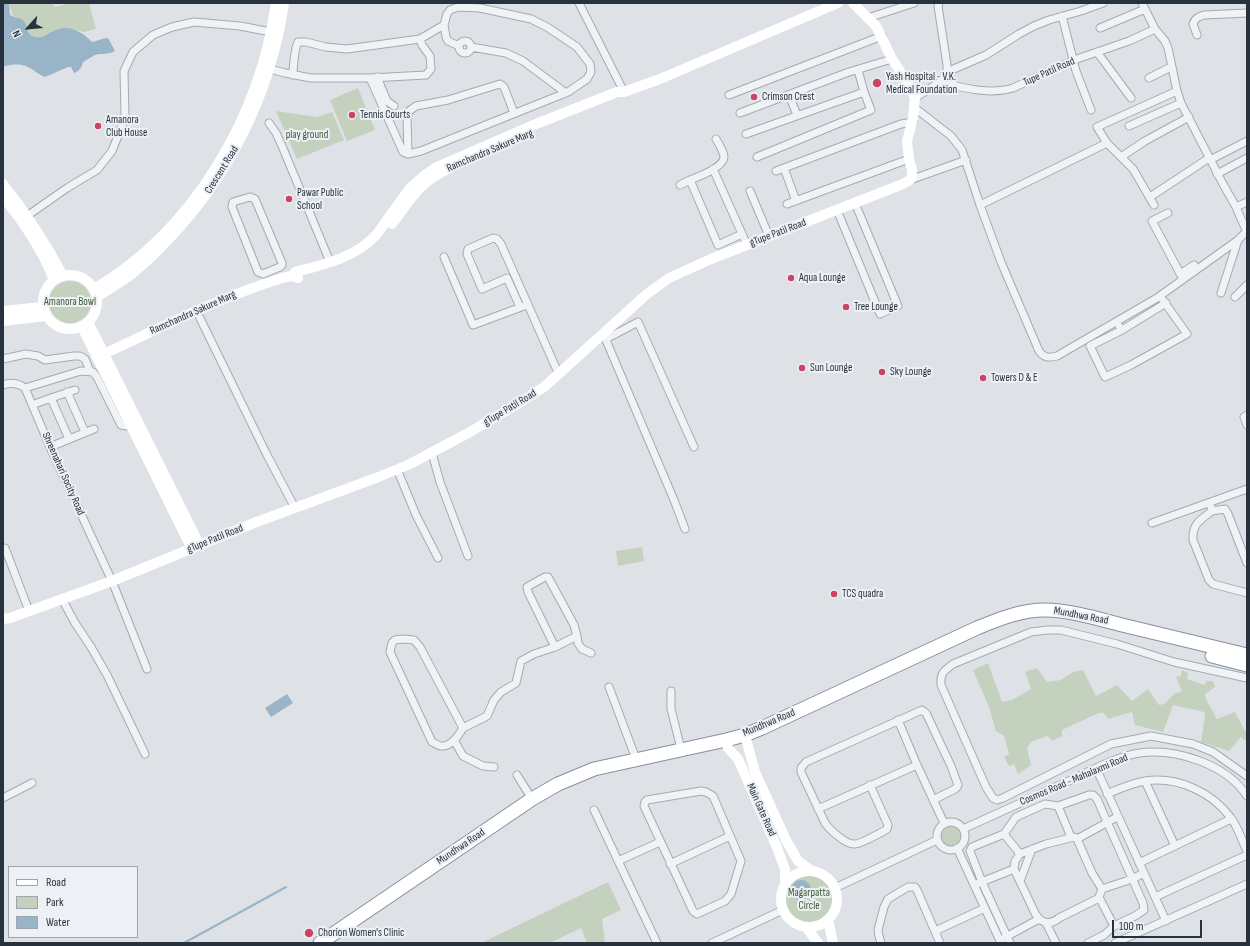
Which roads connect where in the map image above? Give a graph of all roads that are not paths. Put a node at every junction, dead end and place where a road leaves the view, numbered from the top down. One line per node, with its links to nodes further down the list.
1 (276, 3): 16 (street, Crescent Road)
2 (284, 3): 24 (street, Crescent Road)
3 (579, 3): 31 (street)
4 (838, 3): 31 (street, Ramchandra Sakure Marg)
5 (853, 3): 12 (street)
6 (914, 3): 12 (street)
7 (939, 3): 26 (street)
8 (1103, 3): 11 (street)
9 (1144, 6): 14 (street); 15 (street)
10 (1247, 13): 17 (street)
11 (1062, 16): 22 (street); 26 (street)
12 (868, 18): 18 (street)
13 (444, 25): 19 (street); 34 (street); 34 (street)
14 (1100, 28)
15 (1155, 29): 20 (street, Tupe Patil Road); 23 (street)
16 (271, 32): 24 (street, Crescent Road); 82 (street)
17 (1197, 35)
18 (882, 36): 21 (street); 35 (street)
19 (420, 39): 27 (street); 28 (street)
20 (1097, 52): 22 (street, Tupe Patil Road); 37 (street)
21 (892, 59): 25 (street); 38 (street)
22 (1074, 60): 30 (street, Tupe Patil Road); 41 (street)
23 (1171, 67): 29 (street); 33 (street)
24 (265, 68): 27 (street); 95 (street, Crescent Road)
25 (858, 70): 32 (street); 36 (street)
26 (947, 72): 30 (street)
27 (293, 75): 28 (street)
28 (373, 77): 40 (street); 53 (street)
29 (1149, 78)
30 (940, 82): 38 (street)
31 (624, 92): 78 (street, Ramchandra Sakure Marg)
32 (864, 92): 44 (street); 54 (street)
33 (1177, 92): 39 (street); 52 (street)
34 (566, 93): 42 (street)
35 (729, 95)
36 (789, 95): 43 (street); 44 (street)
37 (1131, 98)
38 (915, 103): 46 (street); 59 (street)
39 (1181, 103): 45 (street); 48 (street)
40 (394, 106)
41 (1091, 110)
42 (514, 113): 53 (street); 53 (street)
43 (740, 113)
44 (797, 116): 49 (street)
45 (1189, 117): 55 (street); 57 (street)
46 (912, 122): 56 (street); 60 (street)
47 (269, 123): 88 (street)
48 (1129, 126)
49 (746, 134)
50 (716, 139): 62 (street)
51 (1247, 141): 57 (street)
52 (1107, 143): 55 (street); 76 (street)
53 (408, 154)
54 (757, 157)
55 (1122, 157): 71 (street)
56 (909, 159): 66 (street); 72 (street)
57 (1210, 159): 64 (street); 71 (street)
58 (1245, 159): 61 (street); 64 (street)
59 (966, 160): 66 (street); 76 (street)
60 (784, 168): 63 (street); 72 (street)
61 (1247, 168)
62 (713, 169): 65 (street); 83 (street)
63 (776, 170)
64 (1218, 174): 79 (street)
65 (690, 180): 68 (street); 83 (street)
66 (910, 180): 75 (street, gTupe Patil Road)
67 (3, 184): 82 (street)
68 (680, 185)
69 (750, 191): 84 (street)
70 (3, 197): 93 (street)
71 (1150, 197): 77 (street)
72 (796, 201): 74 (street)
73 (1247, 202): 79 (street)
74 (787, 204)
75 (856, 205): 81 (street, gTupe Patil Road); 81 (street)
76 (980, 205): 106 (street)
77 (1154, 205)
78 (400, 207): 88 (street, Ramchandra Sakure Marg); 91 (street, Ramchandra Sakure Marg)
79 (1236, 207): 85 (street)
80 (1168, 212): 92 (street)
81 (839, 213): 84 (street, gTupe Patil Road)
82 (27, 216): 93 (street)
83 (742, 234): 86 (street)
84 (769, 236): 86 (street, gTupe Patil Road)
85 (1238, 240): 92 (street); 96 (street)
86 (747, 245): 109 (street, gTupe Patil Road)
87 (444, 257): 101 (street)
88 (330, 262): 91 (street, Ramchandra Sakure Marg)
89 (1194, 265): 92 (street)
90 (272, 276): 90 (street); 91 (street, Ramchandra Sakure Marg); 102 (street, Ramchandra Sakure Marg)
91 (292, 276)
92 (1182, 276): 97 (street)
93 (58, 278): 95 (street); 104 (street)
94 (1247, 285): 98 (street)
95 (95, 293): 107 (street)
96 (1221, 293)
97 (1160, 296): 99 (street); 106 (street)
98 (1235, 297)
99 (1166, 303): 108 (street); 108 (street)
100 (528, 304): 101 (street); 101 (street); 112 (street)
101 (520, 307)
102 (196, 310): 110 (street, Ramchandra Sakure Marg); 132 (street)
103 (3, 311): 104 (street)
104 (45, 311): 105 (street); 107 (street)
105 (3, 321)
106 (1117, 321): 108 (street)
107 (86, 324): 110 (street)
108 (1122, 330)
109 (605, 336): 127 (street); 128 (street, gTupe Patil Road); 134 (street)
110 (100, 355): 117 (street)
111 (3, 359): 113 (street)
112 (556, 368)
113 (90, 371): 115 (street); 117 (street)
114 (3, 385): 115 (street)
115 (25, 388): 120 (street, Shreenahari Socity Road)
116 (75, 390): 118 (street)
117 (113, 390): 135 (street)
118 (67, 392): 119 (street); 124 (street)
119 (51, 398): 120 (street); 125 (street)
120 (32, 405): 126 (street, Shreenahari Socity Road)
121 (1247, 415): 122 (street)
122 (1247, 425)
123 (94, 428): 124 (street)
124 (85, 432): 125 (street)
125 (69, 439): 126 (street)
126 (50, 447): 140 (street, Shreenahari Socity Road)
127 (694, 447)
128 (432, 453): 129 (street, gTupe Patil Road); 137 (street)
129 (397, 469): 132 (street, gTupe Patil Road); 138 (street)
130 (1247, 489): 131 (street)
131 (1210, 507): 133 (street); 139 (street); 141 (street)
132 (295, 508): 135 (street, gTupe Patil Road)
133 (1152, 523)
134 (685, 529)
135 (196, 547): 140 (street, gTupe Patil Road)
136 (5, 548): 143 (street)
137 (468, 556)
138 (438, 558)
139 (1247, 563)
140 (112, 581): 142 (street, gTupe Patil Road); 151 (street, Shreenahari Socity Road)
141 (1247, 593)
142 (62, 599): 143 (street, gTupe Patil Road); 161 (street)
143 (29, 611): 144 (street, gTupe Patil Road)
144 (3, 619)
145 (577, 636): 146 (street); 146 (street); 148 (street)
146 (556, 647): 156 (street)
147 (1199, 648): 149 (highway, Mundhwa Road); 150 (highway, Mundhwa Road); 157 (highway, Mundhwa Road)
148 (590, 653)
149 (1247, 655)
150 (1247, 665)
151 (147, 669)
152 (1247, 678): 170 (street)
153 (609, 687): 162 (street)
154 (671, 690): 160 (street)
155 (898, 720): 163 (street); 177 (street); 179 (street)
156 (462, 728): 158 (street); 158 (street)
157 (746, 738): 159 (highway, Mundhwa Road); 201 (street, Main Gate Road)
158 (454, 740): 164 (street)
159 (727, 744): 160 (highway, Mundhwa Road); 206 (street, Main Gate Road); 224 (highway, Mundhwa Road)
160 (681, 749): 162 (highway, Mundhwa Road)
161 (145, 754)
162 (636, 759): 176 (highway, Mundhwa Road)
163 (917, 765): 171 (street); 177 (street)
164 (494, 767)
165 (1096, 768): 172 (street); 173 (street, Cosmos Road - Mahalaxmi Road); 174 (street, Cosmos Road - Mahalaxmi Road)
166 (517, 775): 176 (street)
167 (1247, 776): 170 (street)
168 (1145, 781): 172 (street); 182 (street); 191 (street)
169 (32, 783): 175 (street)
170 (1029, 784): 174 (street)
171 (870, 786): 179 (street); 179 (street)
172 (1107, 794): 181 (street)
173 (1247, 796)
174 (1034, 797): 185 (street, Cosmos Road - Mahalaxmi Road)
175 (3, 798)
176 (532, 799): 223 (highway, Mundhwa Road)
177 (933, 800): 183 (street)
178 (1058, 806): 184 (street); 186 (street); 188 (street)
179 (818, 809)
180 (594, 810): 197 (street)
181 (1117, 817): 184 (street); 198 (street)
182 (1231, 819): 191 (street); 194 (street)
183 (944, 823): 185 (street); 189 (street)
184 (1107, 823): 188 (street); 203 (street)
185 (963, 829): 192 (street)
186 (1004, 834): 195 (street); 205 (street)
187 (730, 836): 190 (street); 199 (street); 199 (street)
188 (1074, 838): 193 (street); 210 (street)
189 (937, 840): 192 (street); 209 (street)
190 (660, 842): 197 (street); 199 (street)
191 (1175, 846): 198 (street)
192 (957, 848): 208 (street)
193 (1032, 849): 195 (street); 204 (street)
194 (1247, 851)
195 (1020, 854): 200 (street)
196 (1247, 855): 212 (street)
197 (618, 861): 225 (street)
198 (1139, 863): 202 (street)
199 (670, 864)
200 (1014, 869): 204 (street); 205 (street)
201 (812, 871): 206 (street); 209 (street)
202 (1144, 874): 203 (street); 212 (street)
203 (1132, 879): 210 (street); 218 (street)
204 (1020, 881): 216 (street)
205 (982, 882): 208 (street); 221 (street)
206 (785, 884): 214 (street)
207 (1247, 884): 217 (street)
208 (974, 885): 213 (street)
209 (835, 888): 215 (street)
210 (1102, 889): 211 (street)
211 (1099, 897): 216 (street); 218 (street)
212 (1155, 897): 217 (street)
213 (985, 908): 220 (street); 222 (street)
214 (783, 910): 219 (street); 226 (street)
215 (828, 920): 219 (street); 228 (street)
216 (1042, 921): 221 (street); 231 (street)
217 (1166, 921): 233 (street)
218 (1114, 926): 232 (street)
219 (806, 927): 227 (street)
220 (935, 931): 229 (street); 230 (street)
221 (1009, 940): 222 (street)
222 (1001, 941)
223 (320, 943)
224 (334, 943)
225 (657, 943)
226 (712, 943)
227 (818, 943)
228 (833, 943)
229 (881, 943)
230 (940, 943)
231 (1056, 943)
232 (1088, 943)
233 (1115, 943)

